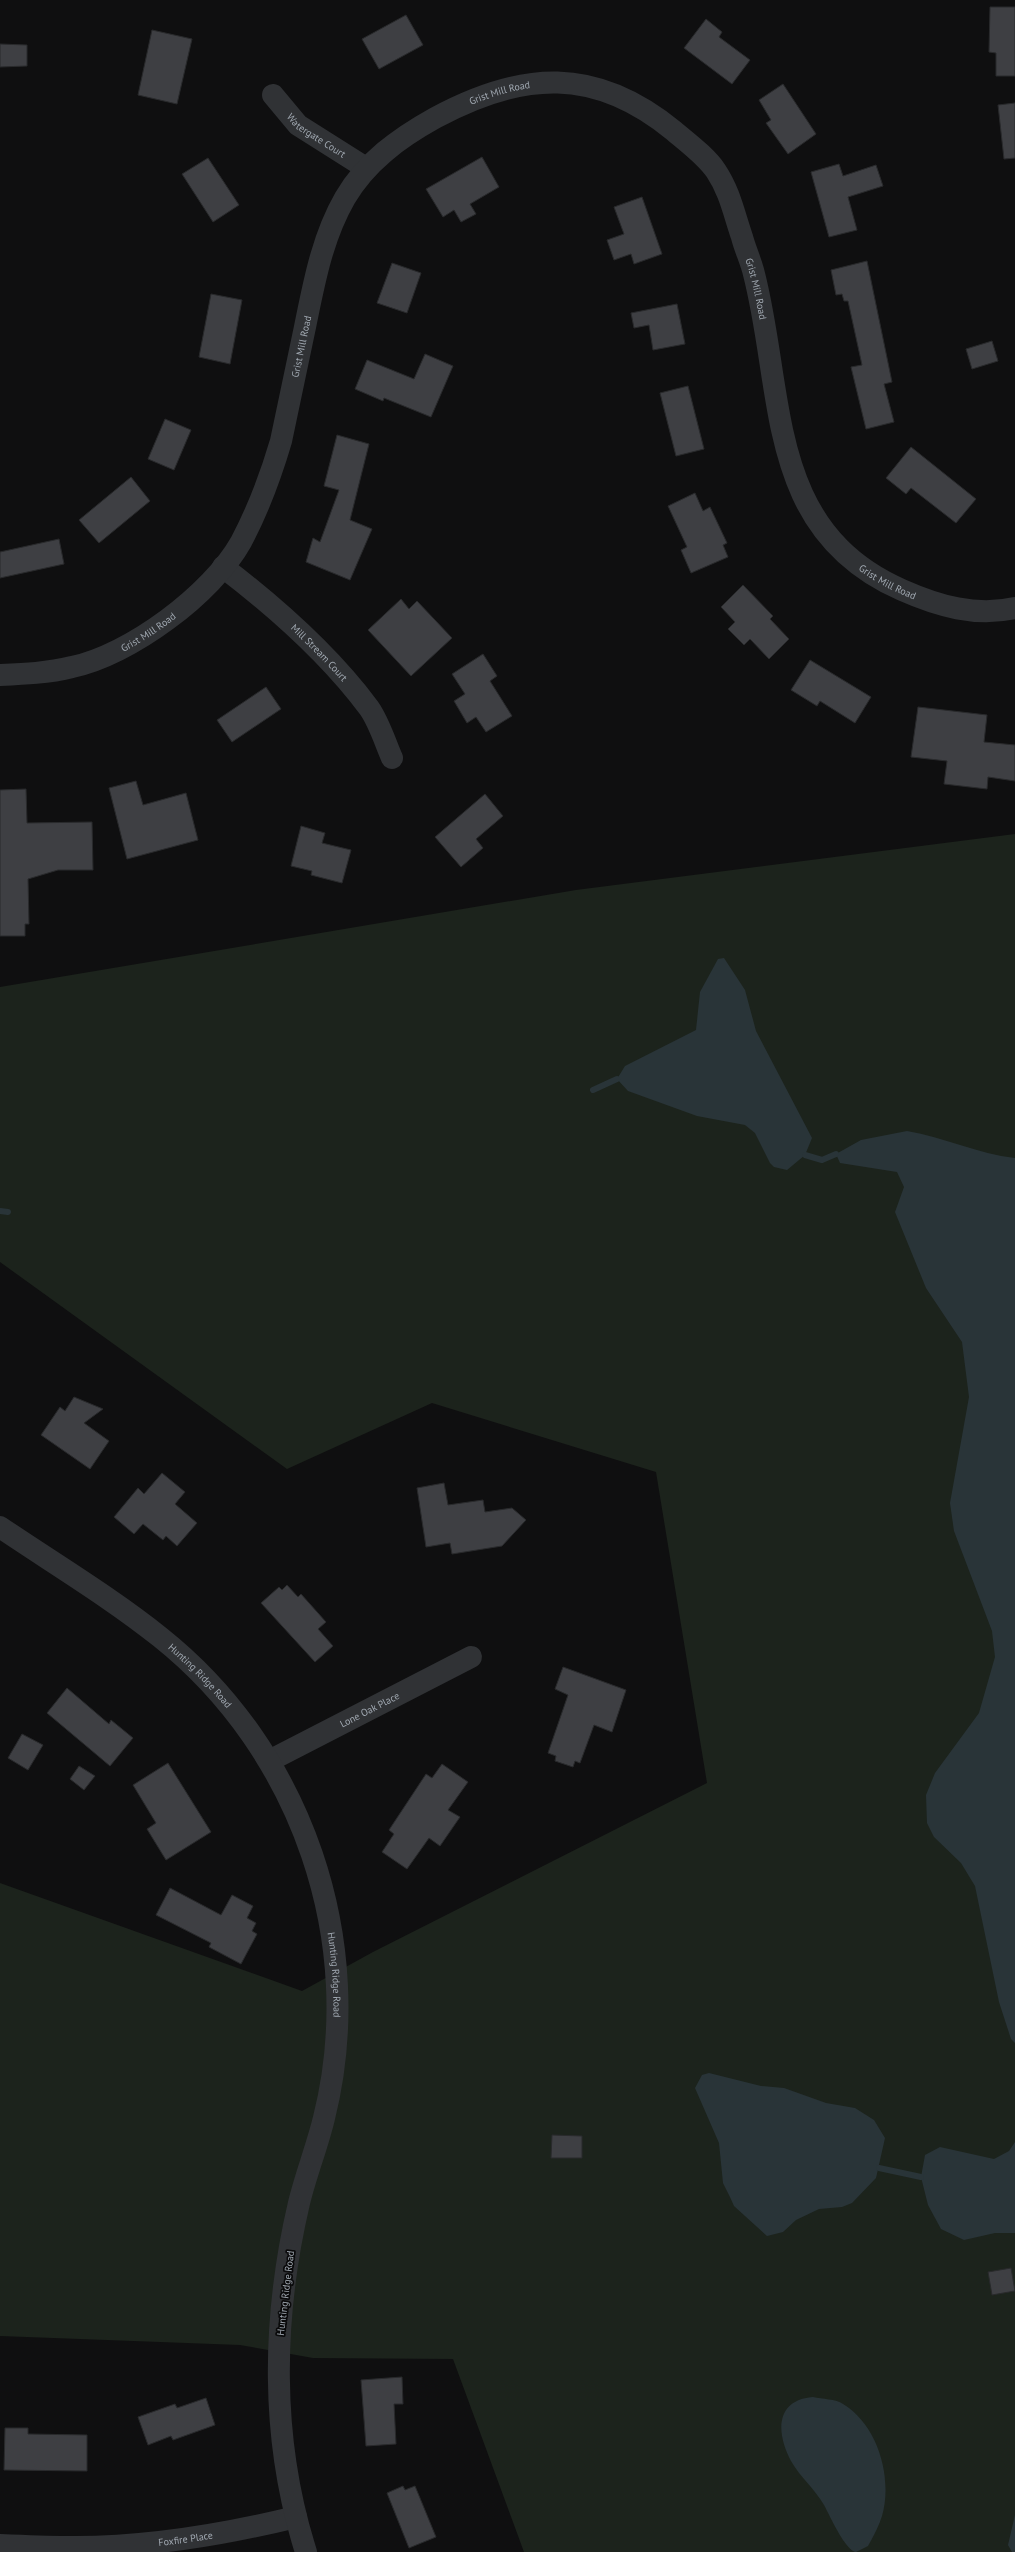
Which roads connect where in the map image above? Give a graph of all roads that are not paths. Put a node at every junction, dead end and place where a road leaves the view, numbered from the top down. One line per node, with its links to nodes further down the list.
1 (273, 95): 2 (street, Watergate Court)
2 (366, 168): 3 (street, Grist Mill Road); 4 (street, Grist Mill Road)
3 (223, 567): 5 (street, Grist Mill Road); 6 (street, Mill Stream Court)
4 (1015, 608)
5 (0, 676)
6 (392, 758)
7 (0, 1527): 9 (street, Hunting Ridge Road)
8 (471, 1657): 9 (street, Lone Oak Place)
9 (269, 1761): 10 (street, Hunting Ridge Road)
10 (296, 2517): 11 (street, Foxfire Place); 12 (street, Hunting Ridge Road)
11 (0, 2545)
12 (306, 2552)

